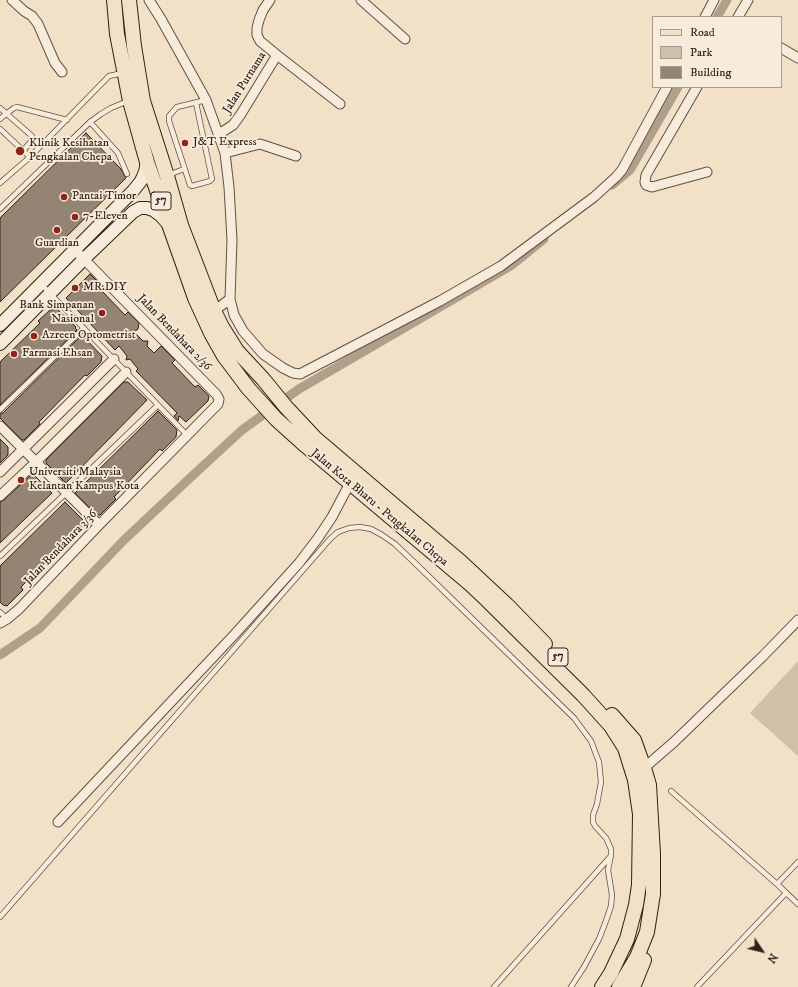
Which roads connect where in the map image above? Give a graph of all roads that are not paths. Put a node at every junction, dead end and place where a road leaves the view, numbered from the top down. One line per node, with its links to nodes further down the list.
1 (12, 0): 15 (street)
2 (114, 0): 16 (main road, Jalan Kota Bharu - Pengkalan Chepa / 57)
3 (129, 0): 38 (main road, Jalan Kota Bharu - Pengkalan Chepa / 57)
4 (149, 0): 19 (street)
5 (270, 0): 13 (street, Jalan Purnama)
6 (361, 0): 11 (street)
7 (714, 0): 9 (street)
8 (748, 0): 10 (street)
9 (706, 16)
10 (739, 16)
11 (405, 39)
12 (782, 49): 14 (street)
13 (277, 54): 22 (street); 29 (street, Jalan Purnama)
14 (798, 58)
15 (62, 72)
16 (125, 73): 20 (main road, Jalan Kota Bharu - Pengkalan Chepa / 57); 26 (lane)
17 (666, 88): 46 (street)
18 (696, 88): 36 (street)
19 (206, 100): 21 (lane); 29 (street)
20 (130, 101): 27 (lane); 34 (main road, Jalan Kota Bharu - Pengkalan Chepa / 57)
21 (196, 103): 35 (lane); 35 (lane)
22 (340, 104)
23 (0, 108): 24 (lane)
24 (6, 114): 25 (lane); 26 (lane); 30 (lane)
25 (0, 119)
26 (67, 120): 33 (lane)
27 (90, 122): 37 (lane); 40 (lane)
28 (0, 129): 30 (lane)
29 (219, 134): 31 (street)
30 (23, 151): 33 (lane)
31 (225, 153): 32 (street); 46 (street)
32 (296, 156)
33 (30, 157): 39 (lane)
34 (148, 162): 41 (main road, Jalan Kota Bharu - Pengkalan Chepa / 57); 42 (street)
35 (184, 169): 38 (lane)
36 (707, 172)
37 (127, 174)
38 (167, 176): 47 (main road, Jalan Kota Bharu - Pengkalan Chepa / 57)
39 (0, 184)
40 (0, 209)
41 (170, 227): 43 (street); 62 (main road, Jalan Kota Bharu - Pengkalan Chepa / 57)
42 (75, 250): 43 (street, Jalan Bendahara 2/36); 44 (street)
43 (84, 259): 45 (street); 56 (street, Jalan Bendahara 2/36)
44 (41, 284): 45 (lane); 48 (street)
45 (50, 294): 49 (lane); 50 (street)
46 (230, 299): 47 (street)
47 (214, 311): 70 (main road, Jalan Kota Bharu - Pengkalan Chepa / 57)
48 (0, 325)
49 (84, 328): 51 (lane); 54 (lane)
50 (0, 344)
51 (114, 360): 52 (lane); 57 (street)
52 (126, 372): 53 (lane); 59 (street)
53 (158, 405): 56 (lane); 63 (lane)
54 (0, 410)
55 (0, 426): 57 (street)
56 (187, 436): 65 (street, Jalan Bendahara 3/36)
57 (23, 449): 58 (street); 59 (street)
58 (13, 460): 60 (street); 61 (street)
59 (36, 462): 61 (street); 63 (street)
60 (0, 472)
61 (25, 472): 64 (street)
62 (350, 483): 72 (street); 82 (main road, Jalan Kota Bharu - Pengkalan Chepa / 57)
63 (67, 493): 65 (street); 66 (lane)
64 (0, 496)
65 (99, 525): 69 (street, Jalan Bendahara 3/36)
66 (0, 556)
67 (0, 612): 69 (lane)
68 (798, 620): 70 (street)
69 (4, 621)
70 (644, 768): 79 (main road, Jalan Kota Bharu - Pengkalan Chepa / 57)
71 (671, 792): 75 (lane)
72 (58, 822)
73 (611, 855): 78 (lane); 80 (lane); 81 (lane)
74 (798, 862): 75 (lane)
75 (777, 884): 76 (lane)
76 (786, 893): 77 (lane); 85 (lane)
77 (798, 904)
78 (0, 917)
79 (647, 932): 83 (main road, Jalan Kota Bharu - Pengkalan Chepa / 57); 84 (main road)
80 (494, 987)
81 (571, 987)
82 (602, 987)
83 (619, 987)
84 (633, 987)
85 (697, 987)

